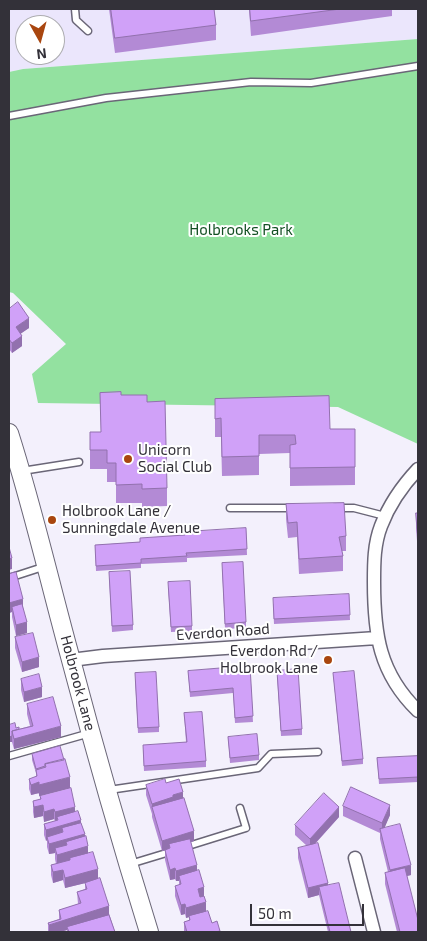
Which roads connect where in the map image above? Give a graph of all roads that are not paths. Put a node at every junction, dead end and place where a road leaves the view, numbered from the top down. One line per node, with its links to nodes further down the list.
1 (74, 9): 2 (lane)
2 (88, 31)
3 (418, 66): 4 (lane)
4 (9, 116)
5 (9, 433): 7 (street, Holbrook Lane)
6 (79, 462): 7 (lane)
7 (16, 465): 13 (street, Holbrook Lane)
8 (418, 469): 12 (street)
9 (230, 508): 10 (lane)
10 (297, 508)
11 (325, 508): 12 (lane)
12 (385, 516): 15 (street)
13 (47, 566): 14 (lane); 16 (street, Holbrook Lane)
14 (9, 578)
15 (376, 638): 16 (street, Everdon Road); 17 (street)
16 (71, 660): 18 (street, Holbrook Lane)
17 (418, 711)
18 (92, 733): 20 (lane); 21 (street, Holbrook Lane)
19 (318, 752): 21 (lane)
20 (9, 756)
21 (108, 790): 24 (street, Holbrook Lane)
22 (240, 808): 24 (lane)
23 (355, 858): 26 (street)
24 (129, 864): 25 (street, Holbrook Lane)
25 (149, 932)
26 (374, 932)

